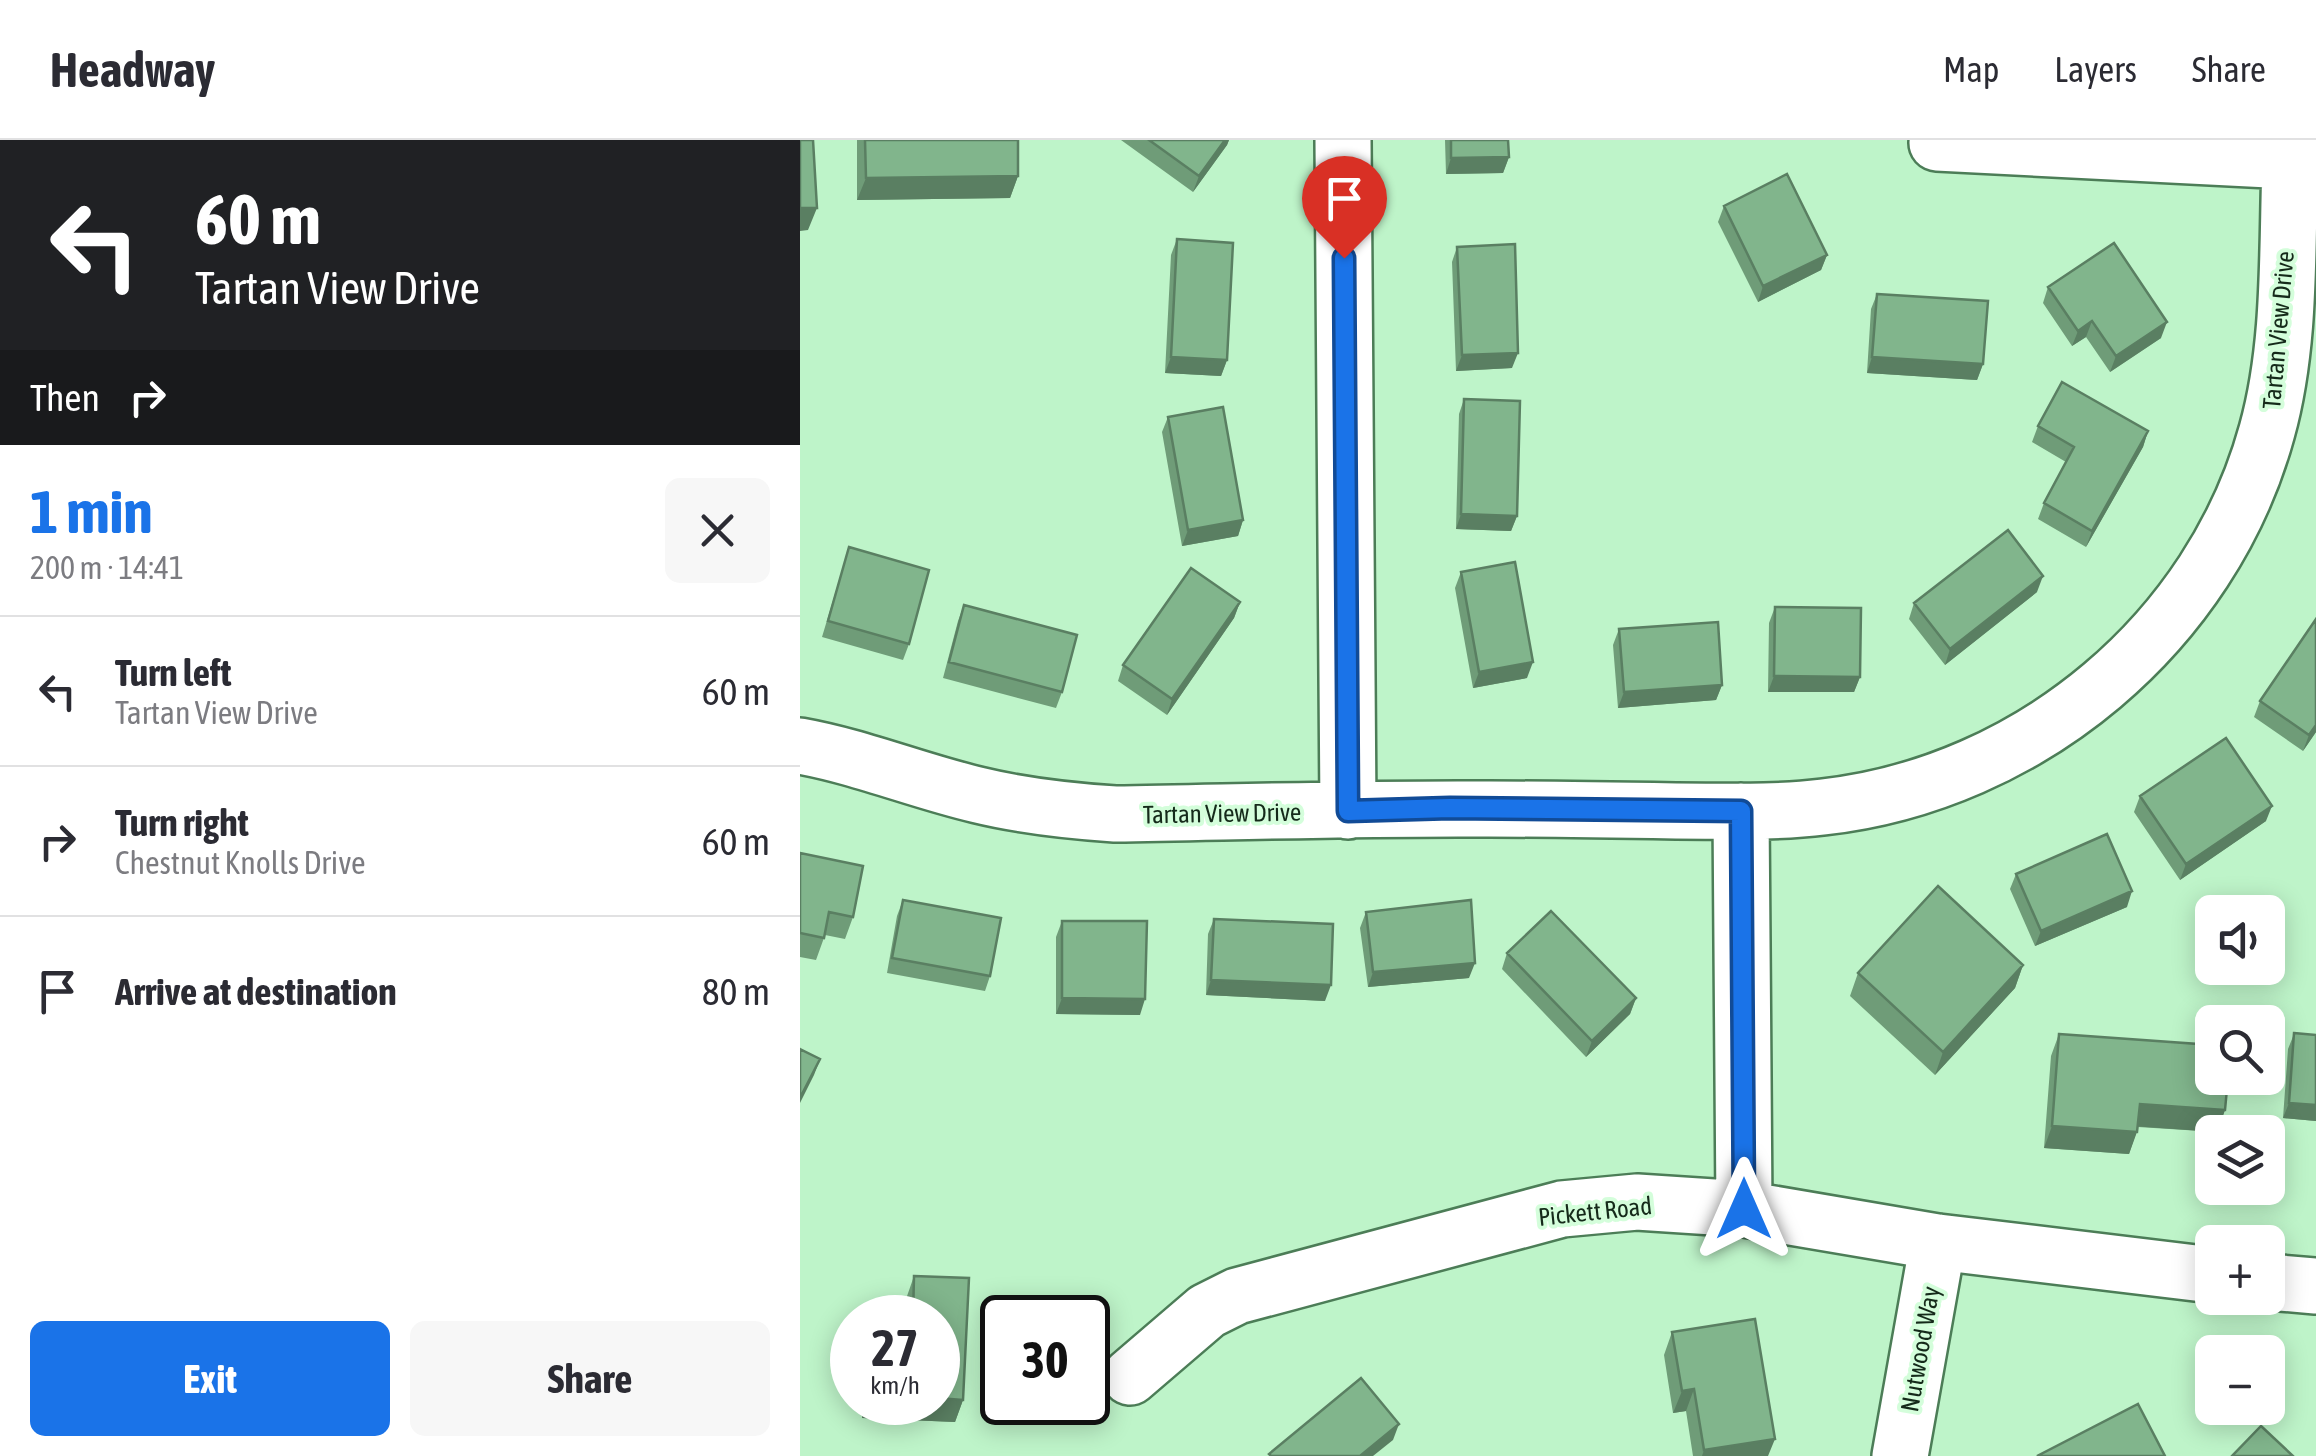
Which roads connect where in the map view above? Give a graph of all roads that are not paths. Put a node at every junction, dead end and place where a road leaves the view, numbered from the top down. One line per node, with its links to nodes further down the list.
1 (1343, 140): 5 (street)
2 (1937, 143): 3 (street)
3 (2290, 150): 6 (street, Tartan View Drive)
4 (800, 746): 5 (street, Tartan View Drive)
5 (1348, 811): 6 (street, Tartan View Drive)
6 (1741, 811): 7 (street)
7 (1744, 1209): 8 (street, Pickett Road); 12 (street, Pickett Road)
8 (1938, 1242): 9 (street, Pickett Road); 13 (street, Nutwood Way)
9 (2195, 1273)
10 (2285, 1283): 11 (street)
11 (2316, 1286)
12 (1130, 1376)
13 (1900, 1456)

